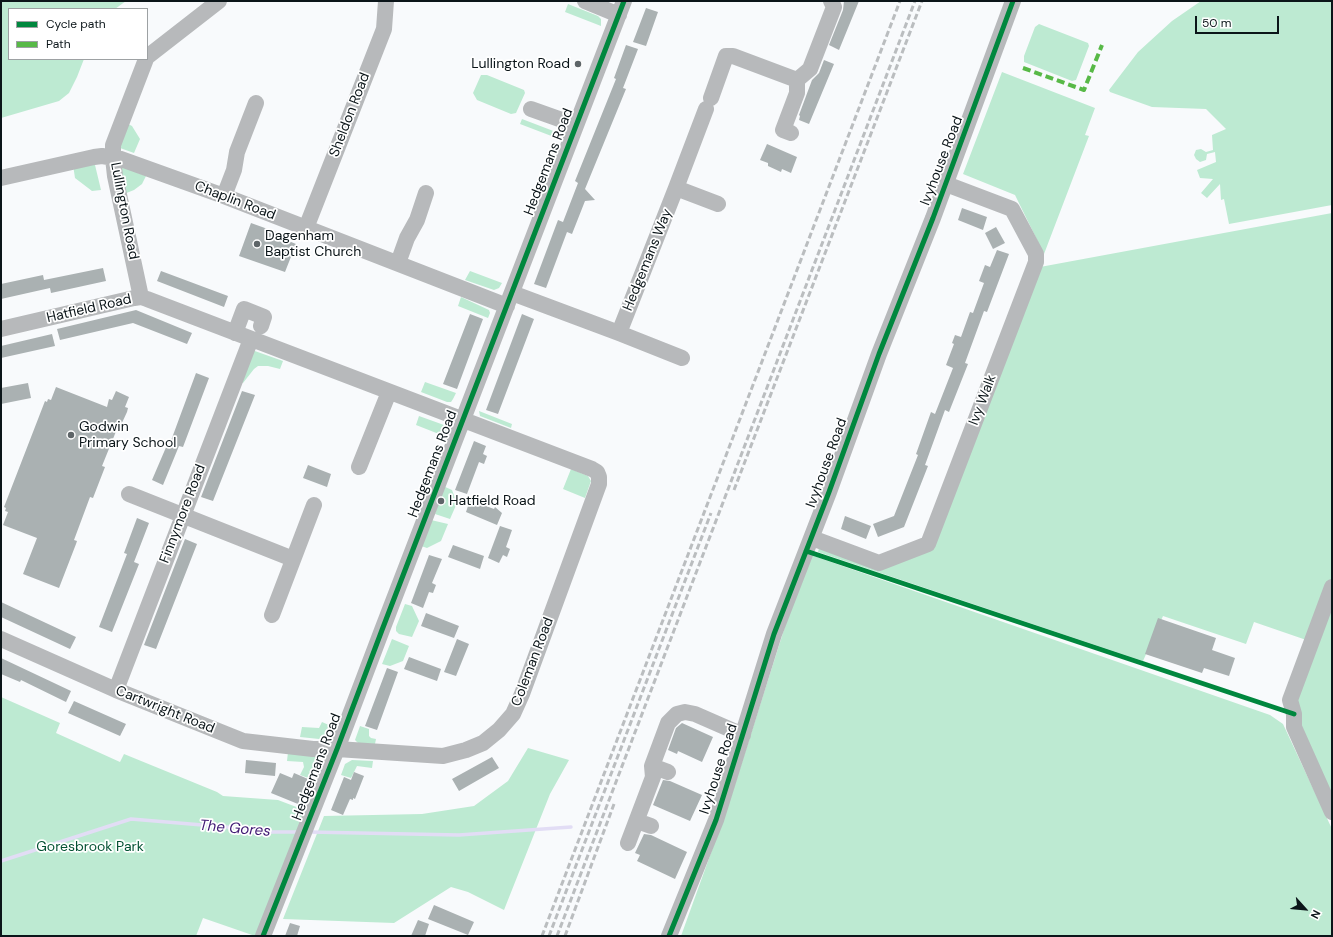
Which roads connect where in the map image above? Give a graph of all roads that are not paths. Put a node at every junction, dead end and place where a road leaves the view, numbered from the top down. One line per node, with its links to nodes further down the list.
1 (219, 1): 7 (street, Lullington Road)
2 (386, 1): 21 (street, Sheldon Road)
3 (586, 1): 6 (street)
4 (831, 1): 9 (street)
5 (1013, 1): 16 (street, Ivyhouse Road)
6 (622, 8): 12 (street, Hedgemans Road)
7 (148, 56)
8 (145, 60): 14 (street, Lullington Road)
9 (797, 80): 13 (street); 17 (street, Hedgemans Way)
10 (256, 103): 19 (street)
11 (530, 109): 12 (street)
12 (576, 126): 24 (street, Hedgemans Road)
13 (791, 133)
14 (113, 158): 15 (street, Chaplin Road); 19 (street, Chaplin Road); 23 (street, Lullington Road)
15 (1, 178)
16 (946, 184): 38 (street, Ivyhouse Road); 38 (street, Ivy Walk)
17 (676, 188): 20 (street); 28 (street, Hedgemans Way)
18 (426, 193): 22 (street)
19 (224, 196): 21 (street, Chaplin Road)
20 (718, 204)
21 (306, 228): 22 (street, Chaplin Road)
22 (398, 263): 24 (street, Chaplin Road)
23 (141, 297): 26 (street, Hatfield Road); 27 (street, Hatfield Road)
24 (509, 300): 28 (street); 32 (street, Hedgemans Road)
25 (261, 326): 27 (street)
26 (1, 329)
27 (235, 333): 29 (street, Hatfield Road)
28 (619, 333): 30 (street)
29 (251, 339): 31 (street, Hatfield Road); 37 (street, Finnymore Road)
30 (682, 358)
31 (389, 392): 32 (street, Hatfield Road); 33 (street)
32 (463, 419): 34 (street, Hatfield Road); 45 (street, Hedgemans Road)
33 (360, 467)
34 (599, 477): 45 (street, Coleman Road)
35 (129, 494): 37 (street)
36 (314, 505): 39 (street)
37 (183, 516): 39 (street); 43 (street, Finnymore Road)
38 (812, 538): 44 (street, Ivyhouse Road)
39 (293, 559): 41 (street)
40 (1332, 588): 48 (street)
41 (272, 615)
42 (1, 639): 43 (street, Cartwright Road)
43 (116, 690): 45 (street, Cartwright Road)
44 (743, 735): 46 (street); 51 (street, Ivyhouse Road)
45 (337, 750): 50 (street, Hedgemans Road)
46 (652, 766): 47 (street); 49 (street)
47 (668, 772)
48 (1332, 812)
49 (628, 844)
50 (263, 936)
51 (669, 936)

